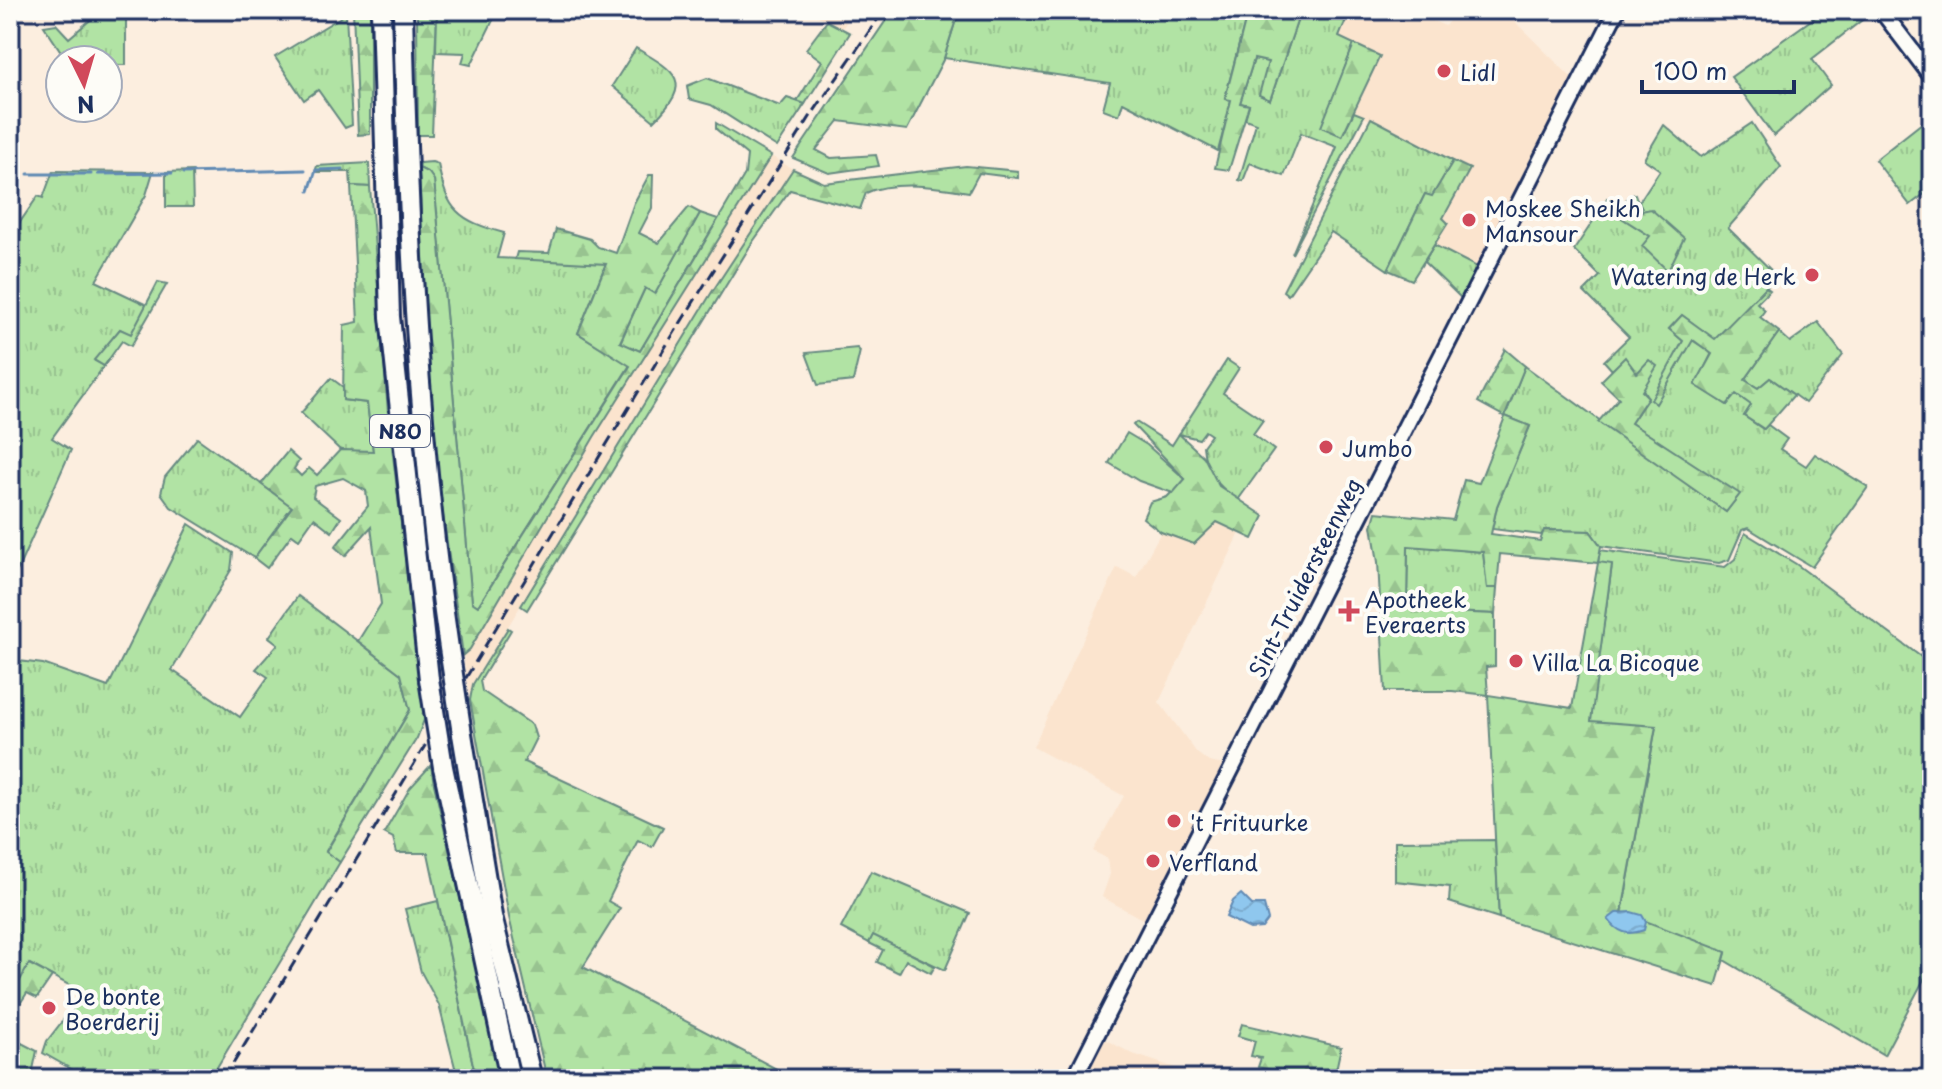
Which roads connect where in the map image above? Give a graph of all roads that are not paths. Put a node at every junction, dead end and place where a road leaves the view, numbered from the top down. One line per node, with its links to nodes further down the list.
1 (381, 10): 6 (highway, N80, bridge)
2 (403, 10): 7 (highway, N80, bridge)
3 (1617, 10): 8 (main road, Sint-Truidersteenweg)
4 (1881, 10): 5 (main road)
5 (1932, 77)
6 (510, 1079)
7 (532, 1079)
8 (1074, 1079)

